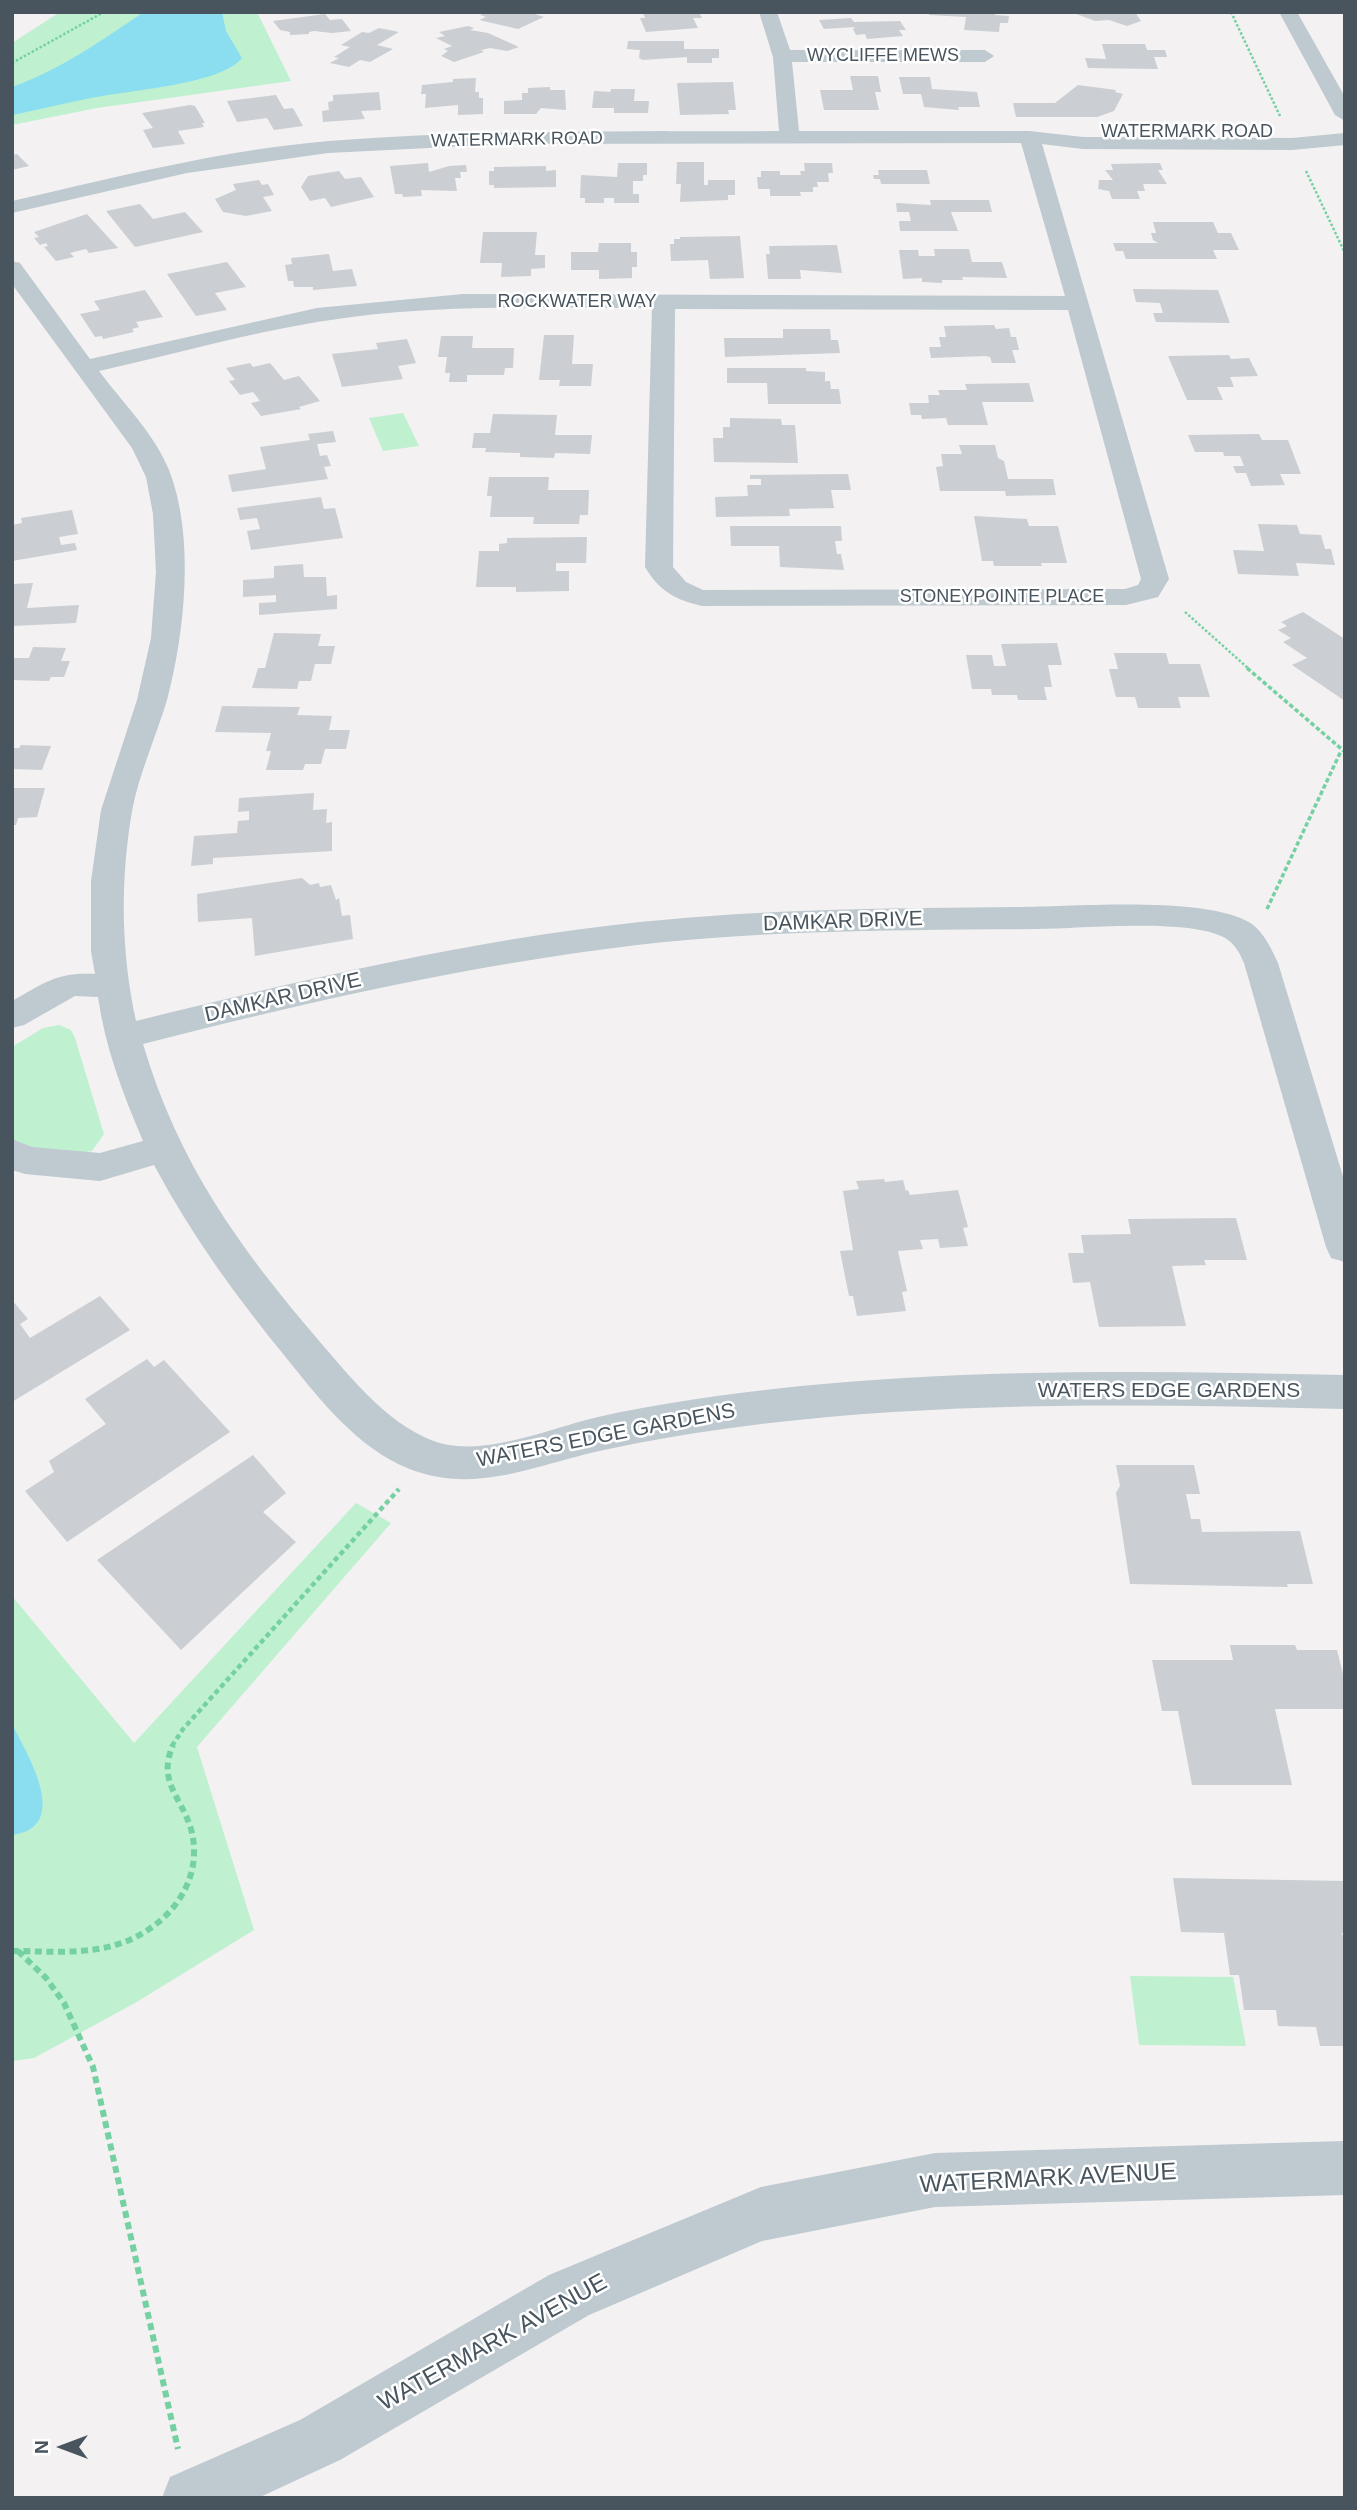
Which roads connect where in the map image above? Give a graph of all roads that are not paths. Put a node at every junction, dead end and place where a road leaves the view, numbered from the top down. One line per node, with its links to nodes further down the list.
1 (768, 12): 3 (street)
2 (1288, 12): 5 (street)
3 (782, 56): 4 (street, WYCLIFFE MEWS); 6 (street)
4 (985, 56)
5 (1345, 115)
6 (790, 138): 7 (street, WATERMARK ROAD); 9 (street, WATERMARK ROAD)
7 (1029, 138): 8 (street, WATERMARK ROAD); 12 (street, STONEYPOINTE PLACE)
8 (1345, 138)
9 (12, 207)
10 (12, 268): 13 (street, WATERS EDGE GARDENS)
11 (664, 303): 12 (street, ROCKWATER WAY); 12 (street, STONEYPOINTE PLACE); 13 (street, ROCKWATER WAY)
12 (1077, 303)
13 (84, 367): 14 (street, WATERS EDGE GARDENS)
14 (110, 986): 15 (street); 16 (street, WATERS EDGE GARDENS)
15 (12, 1016)
16 (122, 1037): 17 (street, WATERS EDGE GARDENS); 19 (street, DAMKAR DRIVE)
17 (164, 1149): 18 (street); 20 (street, WATERS EDGE GARDENS)
18 (12, 1153)
19 (1345, 1247)
20 (1345, 1392)
21 (1345, 2168): 22 (street, WATERMARK AVENUE)
22 (185, 2478)

